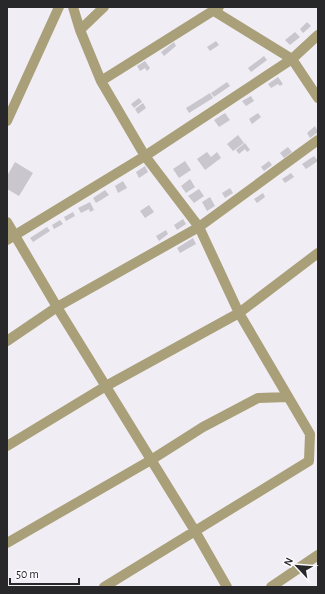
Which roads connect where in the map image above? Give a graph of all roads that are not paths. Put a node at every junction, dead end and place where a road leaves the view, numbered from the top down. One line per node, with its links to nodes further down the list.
1 (58, 7): 10 (street)
2 (73, 7): 5 (street)
3 (104, 7): 5 (street)
4 (217, 9): 7 (street); 8 (street)
5 (80, 30): 8 (street)
6 (318, 35): 7 (street)
7 (292, 59): 9 (street); 12 (street)
8 (101, 81): 12 (street)
9 (318, 98)
10 (7, 121)
11 (318, 140): 14 (street)
12 (146, 156): 14 (street); 15 (street)
13 (7, 222): 15 (street)
14 (199, 227): 17 (street); 18 (street)
15 (11, 238): 17 (street)
16 (318, 252): 18 (street)
17 (58, 308): 19 (street); 20 (street)
18 (239, 314): 20 (street); 21 (street)
19 (7, 341)
20 (106, 386): 22 (street); 23 (street)
21 (288, 398): 23 (street); 24 (street)
22 (7, 446)
23 (151, 460): 24 (street); 25 (street)
24 (195, 531): 27 (street); 28 (street)
25 (7, 543)
26 (318, 556): 29 (street)
27 (104, 587)
28 (226, 587)
29 (271, 587)

